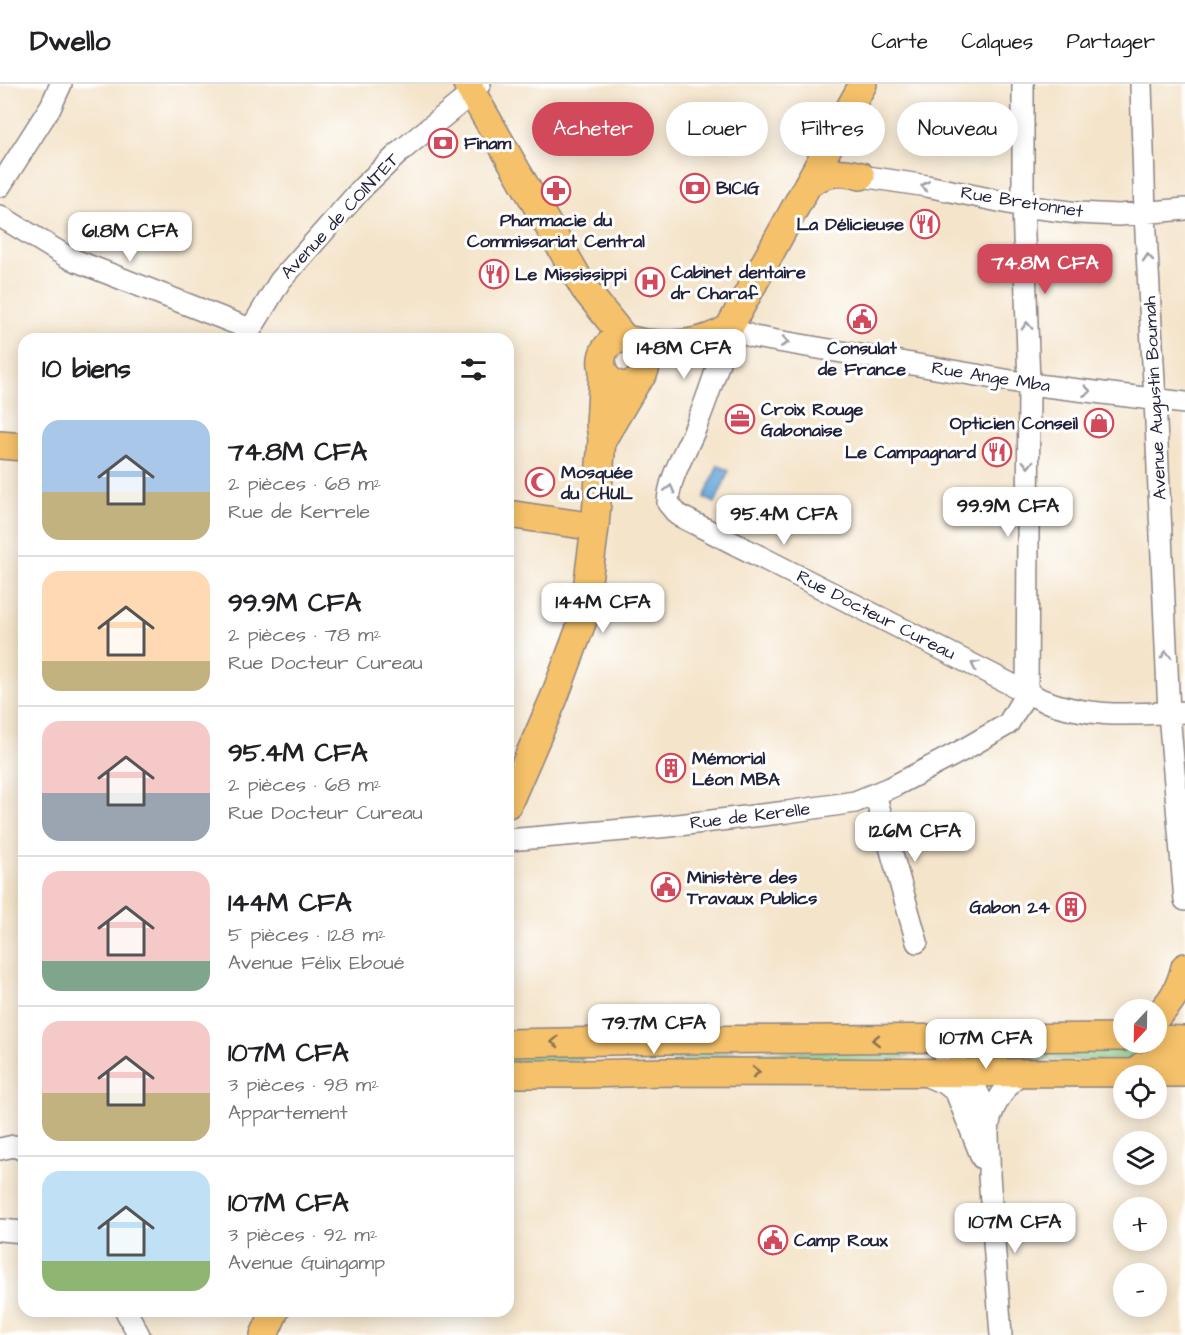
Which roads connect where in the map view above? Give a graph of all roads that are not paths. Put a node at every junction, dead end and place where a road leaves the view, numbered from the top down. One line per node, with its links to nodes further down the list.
1 (61, 84): 11 (street)
2 (863, 84): 6 (main road)
3 (1023, 84): 12 (street)
4 (1141, 84): 14 (street, Avenue Augustin Boumah)
5 (473, 87): 16 (main road); 19 (street, Avenue de COINTET)
6 (853, 102)
7 (823, 156): 10 (main road)
8 (840, 156): 9 (main road)
9 (861, 177): 10 (main road); 12 (street, Rue Bretonnet, one-way to 9)
10 (808, 184): 17 (main road)
11 (0, 186)
12 (1023, 206): 14 (street, Rue Bretonnet); 24 (street, one-way to 12)
13 (1185, 209): 14 (street, Rue Bretonnet)
14 (1145, 214): 25 (street, Avenue Augustin Boumah, one-way to 14)
15 (0, 216): 18 (street)
16 (584, 288): 20 (main road); 22 (main road)
17 (729, 328): 21 (main road); 24 (street, Rue Ange Mba, one-way to 24); 32 (street, Rue Docteur Cureau, one-way to 17)
18 (245, 333)
19 (248, 333)
20 (630, 340): 21 (main road); 22 (main road); 23 (main road)
21 (700, 342): 23 (main road)
22 (602, 365): 23 (main road); 27 (main road)
23 (640, 378): 27 (main road)
24 (1029, 384): 25 (street, Rue Ange Mba, one-way to 25); 32 (street, one-way to 32)
25 (1155, 400): 26 (street, Rue Ange Mba); 33 (street, Avenue Augustin Boumah, one-way to 25)
26 (1185, 403)
27 (602, 440): 31 (main road)
28 (0, 445): 29 (main road)
29 (18, 446)
30 (514, 515): 31 (main road)
31 (596, 527): 34 (main road)
32 (1027, 692): 33 (street, Rue Docteur Cureau); 35 (street, Rue de Kerelle)
33 (1177, 713): 37 (street, Avenue Augustin Boumah)
34 (514, 790)
35 (875, 794): 36 (street, Rue de Kerelle); 38 (street)
36 (514, 839)
37 (1185, 900)
38 (917, 942)
39 (1182, 977): 40 (main road); 41 (main road)
40 (1167, 1006)
41 (1185, 1016)
42 (1000, 1037): 43 (main road); 45 (main road); 55 (street)
43 (1113, 1037)
44 (1167, 1039): 46 (main road)
45 (930, 1040): 47 (main road, one-way to 47); 55 (street)
46 (1185, 1040)
47 (630, 1041): 48 (main road, one-way to 48); 50 (main road)
48 (514, 1044)
49 (1185, 1049): 54 (main road)
50 (633, 1072): 52 (main road); 55 (main road, one-way to 55)
51 (1185, 1073): 54 (main road)
52 (514, 1074)
53 (1018, 1074): 54 (main road); 55 (main road); 56 (street)
54 (1052, 1074)
55 (960, 1082): 56 (street); 59 (street)
56 (988, 1132): 59 (street)
57 (18, 1148): 58 (street)
58 (0, 1149)
59 (989, 1175): 64 (street)
60 (0, 1230): 61 (street)
61 (18, 1232)
62 (129, 1317): 65 (street)
63 (272, 1317): 66 (main road)
64 (1000, 1331)
65 (139, 1335)
66 (264, 1335)

